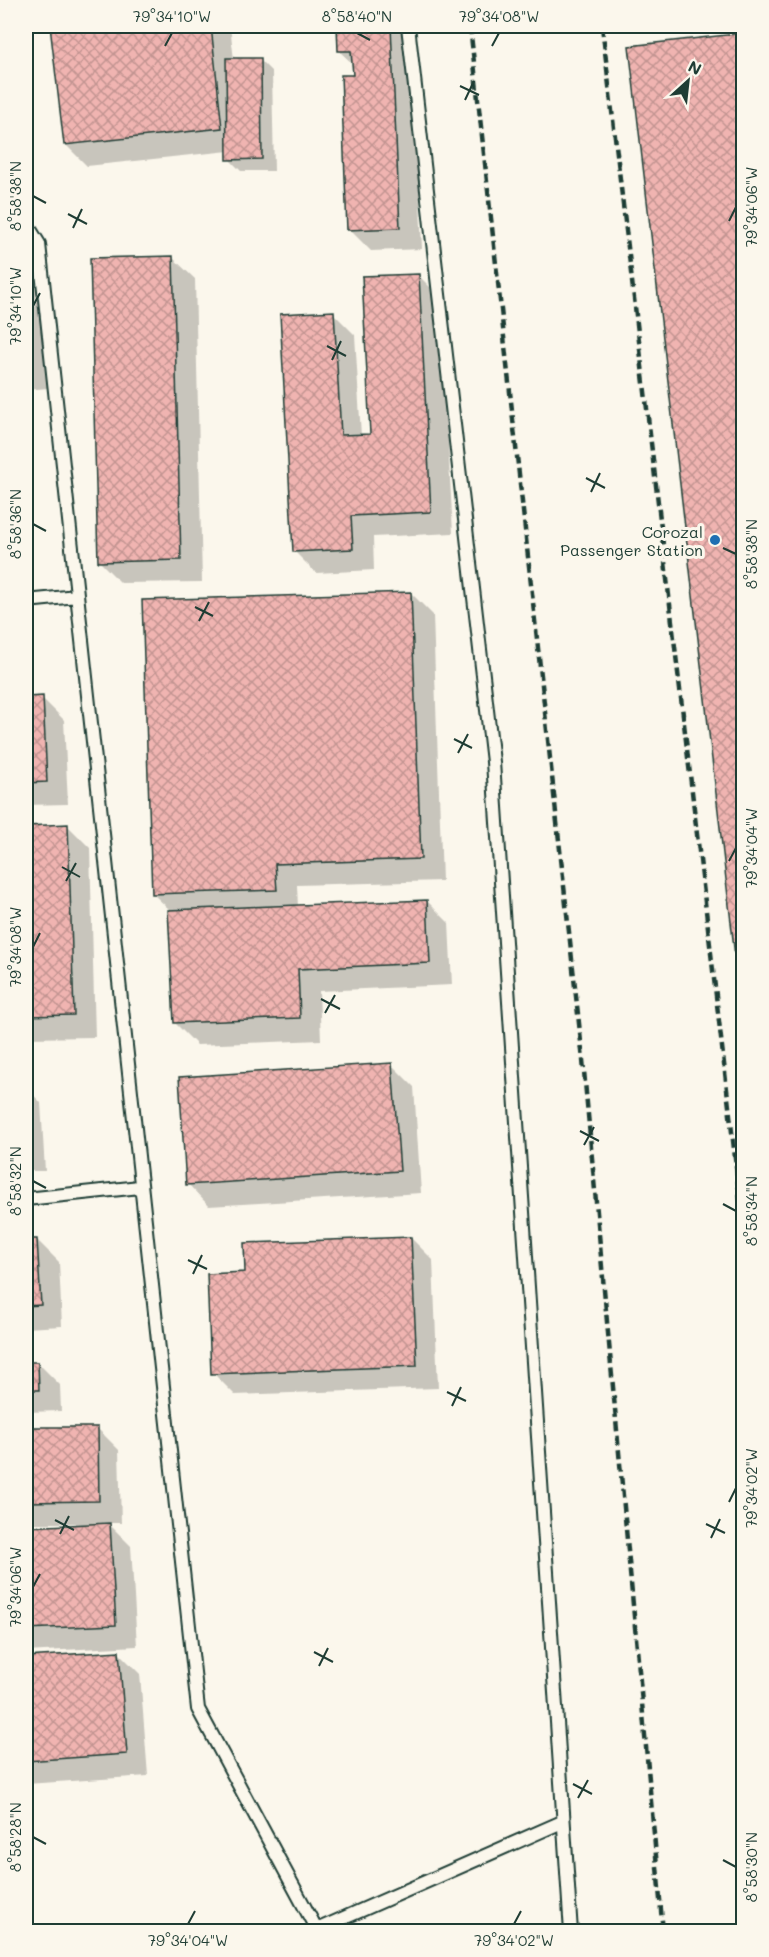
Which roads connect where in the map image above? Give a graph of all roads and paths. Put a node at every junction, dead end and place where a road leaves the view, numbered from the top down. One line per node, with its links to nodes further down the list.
1 (408, 26): 7 (lane)
2 (26, 223): 3 (lane)
3 (77, 596): 4 (lane); 5 (lane)
4 (26, 601)
5 (140, 1187): 6 (lane); 8 (lane)
6 (26, 1199)
7 (562, 1822): 8 (lane); 9 (lane)
8 (315, 1930)
9 (571, 1932)

